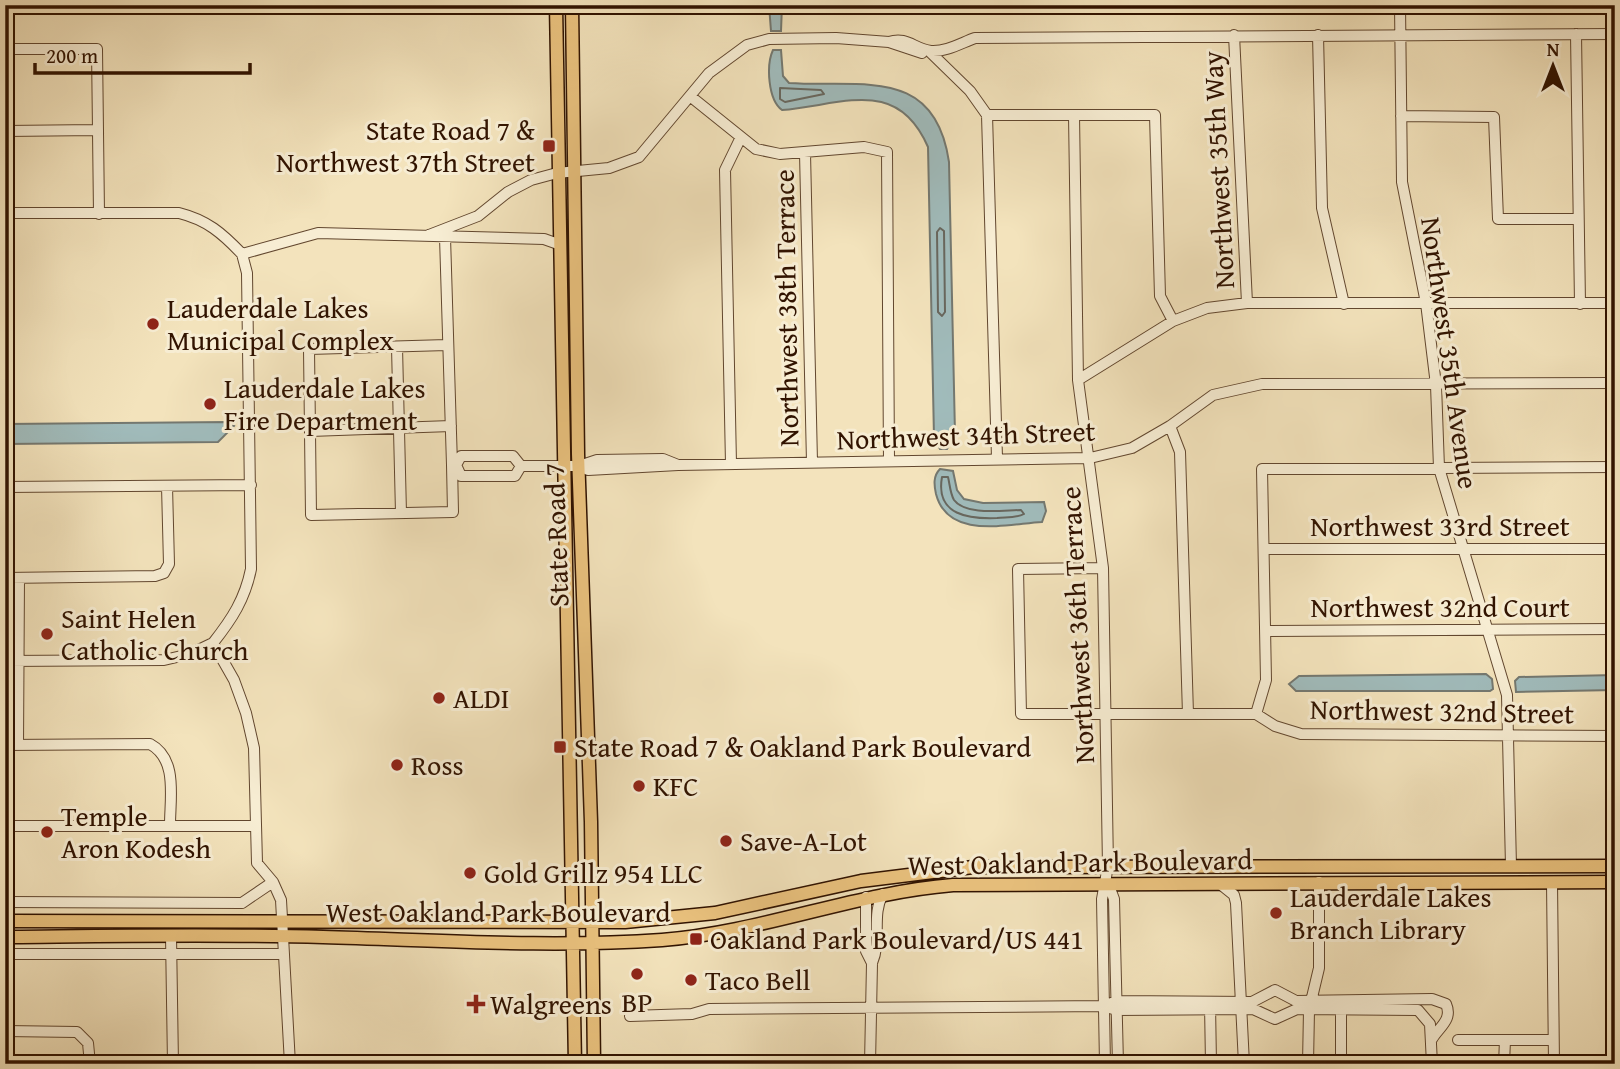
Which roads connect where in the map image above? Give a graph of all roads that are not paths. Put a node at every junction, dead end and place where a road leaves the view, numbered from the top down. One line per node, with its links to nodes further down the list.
1 (556, 5): 22 (main road, State Road 7)
2 (572, 5): 21 (main road, State Road 7)
3 (1400, 5): 7 (street, Northwest 35th Avenue)
4 (1576, 34): 5 (street); 7 (street); 25 (street)
5 (1615, 34)
6 (1318, 35): 7 (street); 8 (street); 31 (street)
7 (1400, 35): 16 (street, Northwest 35th Avenue)
8 (1234, 36): 10 (street); 30 (street, Northwest 35th Way)
9 (5, 50): 18 (street)
10 (942, 52): 11 (street); 12 (street)
11 (930, 54): 12 (street); 13 (street)
12 (970, 91): 14 (street)
13 (690, 96): 19 (street); 21 (street)
14 (987, 115): 15 (street); 45 (street)
15 (1074, 115): 35 (street); 38 (street, Northwest 36th Terrace)
16 (1401, 116): 25 (street); 32 (street, Northwest 35th Avenue)
17 (5, 131): 18 (street)
18 (97, 131): 24 (street)
19 (741, 138): 20 (street); 49 (street)
20 (805, 153): 47 (street); 48 (street, Northwest 38th Terrace)
21 (573, 172): 22 (street); 53 (main road, State Road 7)
22 (557, 173): 26 (street); 28 (main road, State Road 7)
23 (5, 213): 24 (street)
24 (99, 214): 29 (street)
25 (1577, 219): 33 (street)
26 (429, 235): 27 (street); 29 (street)
27 (444, 237): 28 (street); 36 (street)
28 (558, 244): 52 (main road, State Road 7)
29 (242, 254): 56 (street)
30 (1247, 303): 31 (street); 35 (street)
31 (1345, 303): 32 (street)
32 (1426, 303): 33 (street); 40 (street, Northwest 35th Avenue)
33 (1580, 303): 34 (street)
34 (1615, 303)
35 (1172, 321): 38 (street)
36 (447, 345): 37 (street); 41 (street)
37 (397, 347): 43 (street); 44 (street)
38 (1078, 380): 46 (street, Northwest 36th Terrace)
39 (1615, 383): 40 (street, Northwest 34th Street)
40 (1436, 385): 42 (street, Northwest 34th Street); 55 (street, Northwest 35th Avenue)
41 (451, 426): 43 (street); 50 (street)
42 (1170, 426): 46 (street, Northwest 34th Street); 75 (street)
43 (399, 428): 44 (street); 59 (street)
44 (310, 431): 59 (street)
45 (997, 458): 46 (street, Northwest 34th Street); 47 (street, Northwest 34th Street)
46 (1090, 458): 63 (street, Northwest 36th Terrace)
47 (889, 460): 48 (street, Northwest 34th Street)
48 (812, 462): 49 (street, Northwest 34th Street)
49 (730, 464): 53 (street, Northwest 34th Street)
50 (454, 465): 51 (street, Northwest 34th Street); 51 (street, Northwest 34th Street); 59 (street)
51 (521, 466): 52 (street, Northwest 34th Street)
52 (563, 466): 53 (street, Northwest 34th Street); 66 (main road, State Road 7)
53 (579, 466): 73 (main road, State Road 7)
54 (1615, 467): 55 (street)
55 (1439, 468): 60 (street, Northwest 35th Avenue); 62 (street)
56 (251, 485): 58 (street); 70 (street)
57 (5, 486): 58 (street)
58 (167, 486): 65 (street)
59 (401, 513)
60 (1460, 548): 61 (street, Northwest 33rd Street); 62 (street, Northwest 33rd Street); 67 (street, Northwest 35th Avenue)
61 (1615, 548)
62 (1265, 549): 69 (street)
63 (1102, 568): 74 (street, Northwest 36th Terrace); 74 (street, Northwest 32nd Street)
64 (5, 578): 65 (street)
65 (19, 578): 72 (street)
66 (566, 609): 73 (main road); 107 (main road, State Road 7)
67 (1489, 629): 68 (street, Northwest 32nd Court); 69 (street, Northwest 32nd Court); 77 (street, Northwest 35th Avenue)
68 (1615, 629)
69 (1266, 631): 76 (street)
70 (213, 643): 72 (street); 83 (street)
71 (5, 661): 72 (street)
72 (19, 661): 80 (street)
73 (586, 694): 108 (main road, State Road 7)
74 (1106, 714): 75 (street, Northwest 32nd Street); 84 (street, Northwest 36th Terrace)
75 (1188, 714): 76 (street, Northwest 32nd Street)
76 (1256, 714): 77 (street, Northwest 32nd Street)
77 (1510, 736): 78 (street, Northwest 32nd Street); 87 (street, Northwest 35th Avenue)
78 (1615, 736)
79 (5, 744): 80 (street)
80 (18, 745): 81 (street)
81 (170, 825): 82 (street); 83 (street)
82 (5, 826)
83 (256, 826): 90 (street)
84 (1108, 866): 85 (main road, West Oakland Park Boulevard); 89 (main road, West Oakland Park Boulevard); 96 (street, Northwest 36th Terrace)
85 (1318, 866): 86 (main road, West Oakland Park Boulevard); 91 (main road)
86 (1333, 866): 87 (main road, West Oakland Park Boulevard); 92 (main road)
87 (1511, 866): 88 (main road, West Oakland Park Boulevard); 93 (main road)
88 (1615, 866)
89 (884, 877): 99 (main road); 108 (main road, West Oakland Park Boulevard)
90 (273, 882): 102 (street); 106 (street)
91 (1297, 882): 92 (main road, West Oakland Park Boulevard); 97 (main road, West Oakland Park Boulevard)
92 (1319, 882): 93 (main road, West Oakland Park Boulevard); 121 (street)
93 (1486, 882): 94 (main road, West Oakland Park Boulevard)
94 (1552, 882): 95 (main road, West Oakland Park Boulevard); 132 (street)
95 (1615, 882)
96 (1108, 883): 97 (main road, West Oakland Park Boulevard); 98 (main road, West Oakland Park Boulevard); 123 (street, Northwest 36th Terrace); 124 (street, Northwest 36th Terrace)
97 (1219, 883): 119 (street)
98 (883, 894): 99 (main road, West Oakland Park Boulevard); 117 (street)
99 (866, 897): 113 (main road, West Oakland Park Boulevard); 117 (street)
100 (5, 902): 101 (street)
101 (46, 903): 102 (street); 104 (street)
102 (171, 903): 105 (street)
103 (5, 920): 104 (main road, West Oakland Park Boulevard)
104 (45, 920): 105 (main road, West Oakland Park Boulevard)
105 (170, 920): 106 (main road, West Oakland Park Boulevard)
106 (284, 920): 107 (main road, West Oakland Park Boulevard); 110 (street)
107 (573, 923): 108 (main road, West Oakland Park Boulevard); 112 (main road, State Road 7)
108 (592, 923): 113 (main road, State Road 7)
109 (171, 936): 110 (main road, West Oakland Park Boulevard); 111 (main road, West Oakland Park Boulevard); 114 (street)
110 (284, 936): 112 (main road, West Oakland Park Boulevard); 116 (street)
111 (5, 937)
112 (573, 943): 113 (main road, West Oakland Park Boulevard); 137 (main road, State Road 7)
113 (593, 943): 138 (main road, State Road 7)
114 (171, 953): 115 (street); 116 (street); 135 (street)
115 (5, 954)
116 (284, 954): 136 (street)
117 (872, 963): 125 (street)
118 (1432, 999): 122 (street); 126 (street); 129 (street)
119 (1241, 1004): 120 (street); 121 (street); 121 (street); 143 (street)
120 (1210, 1005): 124 (street); 142 (street)
121 (1310, 1005): 122 (street); 144 (street)
122 (1341, 1005): 126 (street); 145 (street)
123 (1104, 1006): 124 (street); 125 (street); 140 (street, Northwest 36th Terrace)
124 (1116, 1006): 141 (street, Northwest 36th Terrace)
125 (872, 1007): 127 (street); 139 (street)
126 (1418, 1010): 129 (street)
127 (630, 1016)
128 (5, 1031): 134 (street)
129 (1432, 1039): 147 (street)
130 (1458, 1040): 131 (street)
131 (1504, 1040): 132 (street); 148 (street)
132 (1553, 1040): 149 (street)
133 (1360, 1060): 146 (street)
134 (90, 1064)
135 (173, 1064)
136 (290, 1064)
137 (575, 1064)
138 (594, 1064)
139 (870, 1064)
140 (1105, 1064)
141 (1118, 1064)
142 (1211, 1064)
143 (1244, 1064)
144 (1308, 1064)
145 (1341, 1064)
146 (1381, 1064)
147 (1432, 1064)
148 (1504, 1064)
149 (1554, 1064)

